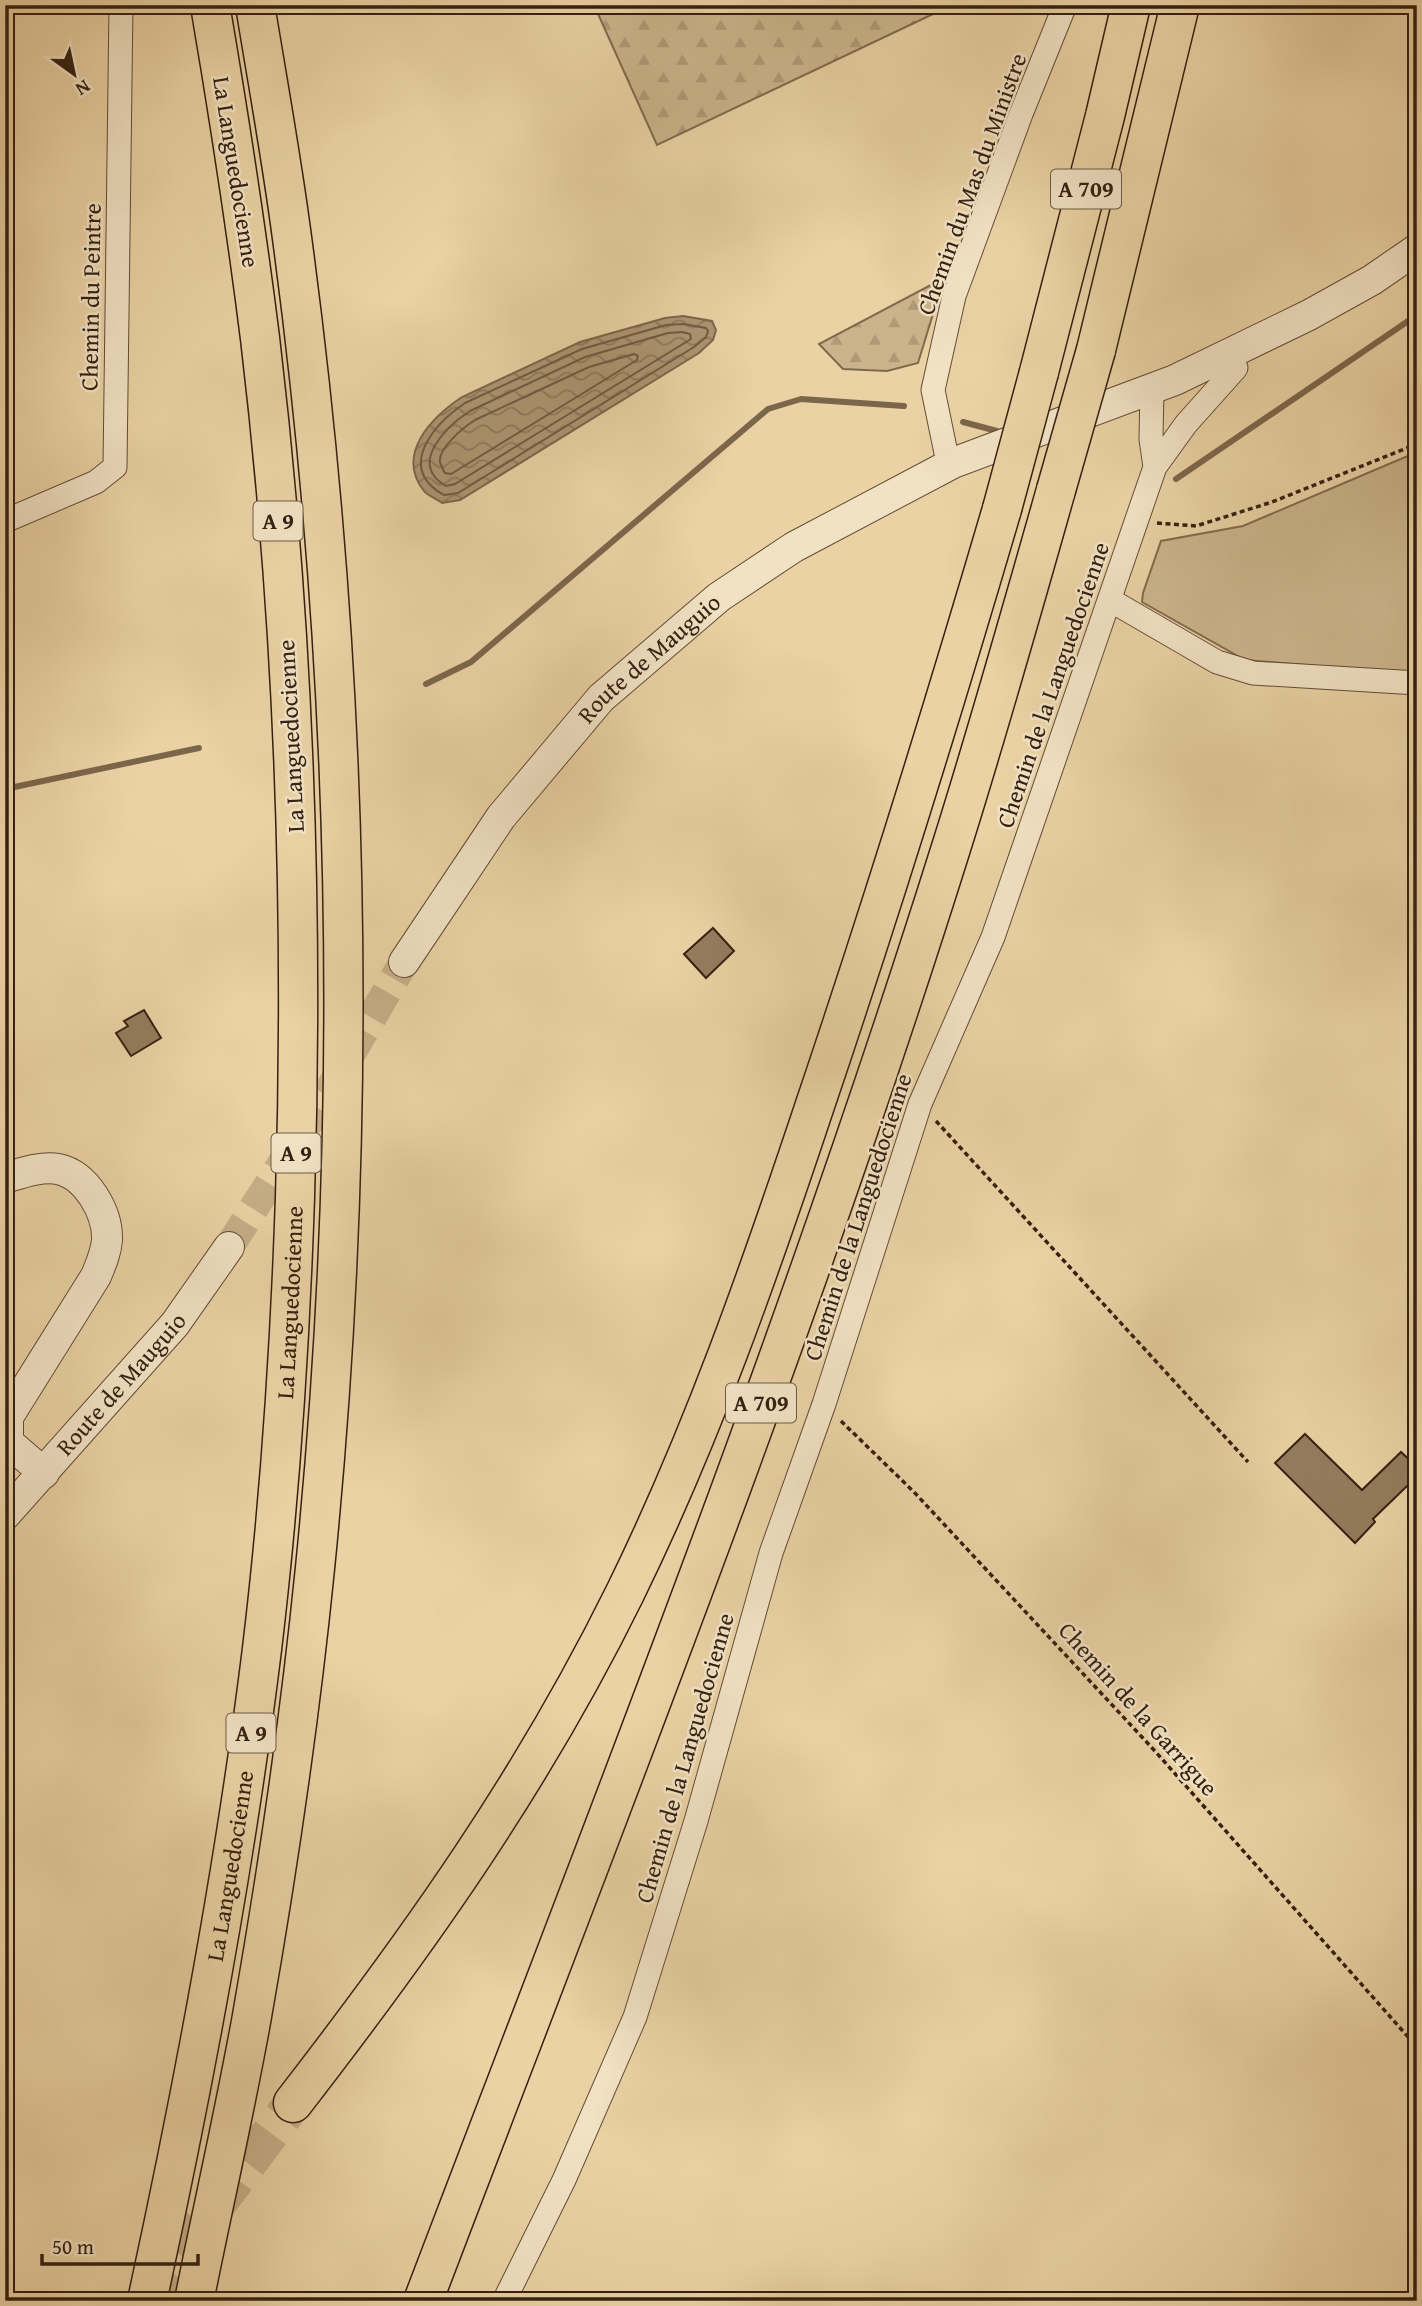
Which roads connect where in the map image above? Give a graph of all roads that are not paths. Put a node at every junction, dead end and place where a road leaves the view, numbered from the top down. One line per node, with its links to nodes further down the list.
1 (121, 5): 13 (street, Chemin du Peintre)
2 (210, 5): 22 (highway, La Languedocienne / A 9)
3 (255, 5): 23 (highway, La Languedocienne / A 9)
4 (1065, 5): 11 (street, Chemin du Mas du Ministre)
5 (1130, 5): 21 (highway, A 709, bridge)
6 (1180, 5): 24 (highway, A 709, bridge)
7 (1417, 249): 10 (street)
8 (1417, 274): 9 (street)
9 (1236, 368): 10 (street); 12 (street, Chemin de la Languedocienne)
10 (1164, 384): 11 (street, Route de Mauguio); 12 (street, Chemin de la Languedocienne)
11 (966, 458): 16 (street, Route de Mauguio)
12 (1156, 467): 14 (street, Chemin de la Languedocienne)
13 (5, 521)
14 (1110, 600): 15 (street); 25 (street, Chemin de la Languedocienne)
15 (1417, 683)
16 (404, 962)
17 (5, 1178): 19 (street)
18 (229, 1247): 19 (street, Route de Mauguio)
19 (44, 1473): 20 (street, Route de Mauguio)
20 (5, 1515)
21 (293, 2103)
22 (148, 2301)
23 (194, 2301)
24 (423, 2301)
25 (504, 2301)

